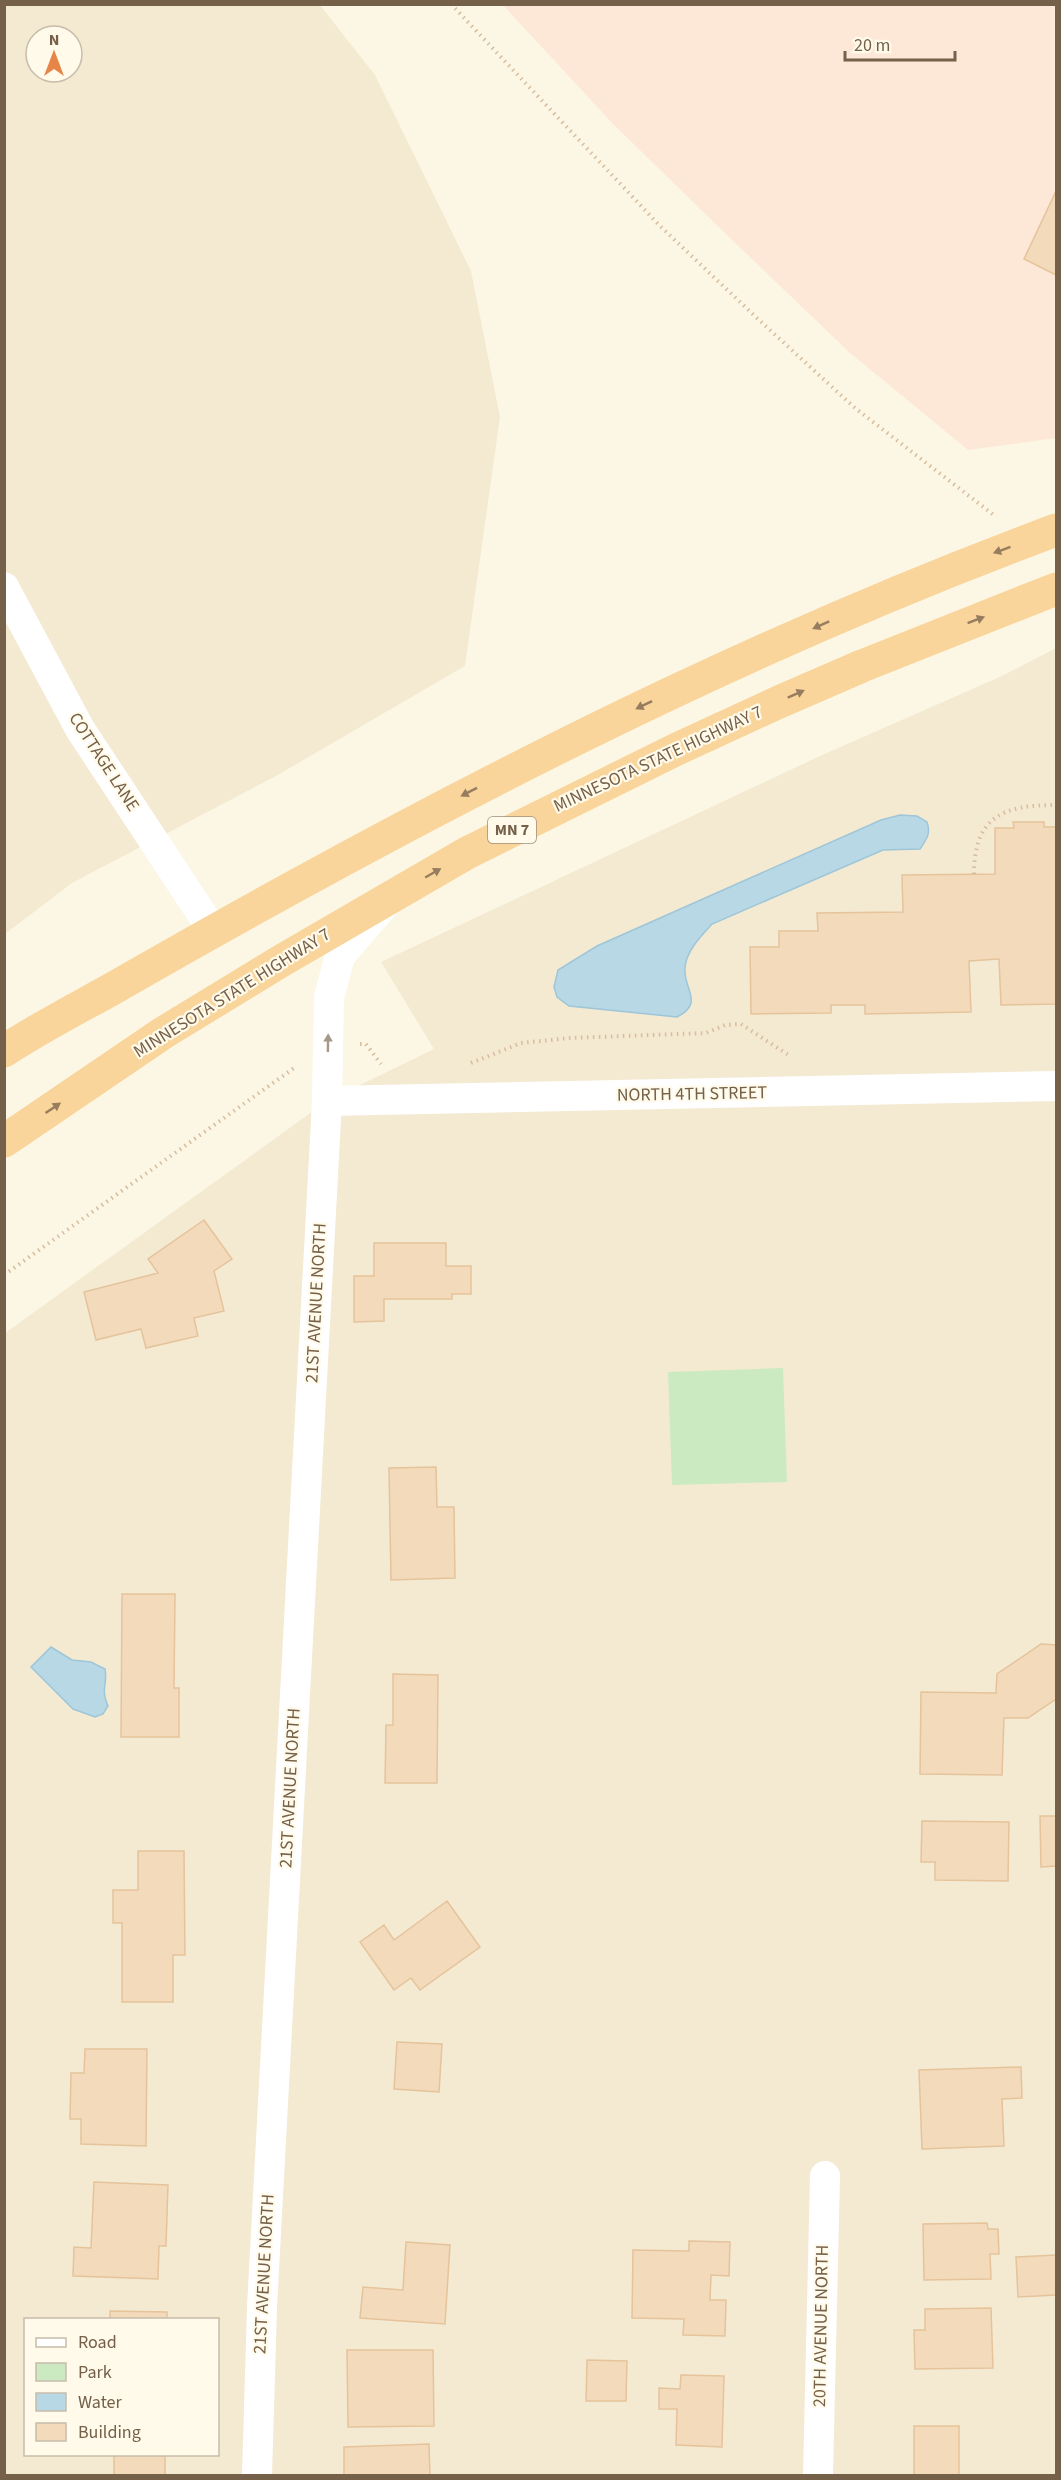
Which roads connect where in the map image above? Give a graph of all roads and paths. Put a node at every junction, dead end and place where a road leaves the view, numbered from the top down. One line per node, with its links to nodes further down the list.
1 (451, 4): 2 (path)
2 (983, 508)
3 (1056, 530): 9 (highway, one-way to 9)
4 (4, 587): 9 (street, COTTAGE LANE)
5 (1056, 588): 8 (highway, MINNESOTA STATE HIGHWAY 7 / MN 7, one-way to 5)
6 (1056, 805): 7 (path)
7 (974, 874)
8 (392, 896): 10 (street, 21ST AVENUE NORTH, one-way to 8); 17 (highway, MINNESOTA STATE HIGHWAY 7 / MN 7, one-way to 8)
9 (213, 931): 11 (highway)
10 (327, 1044): 14 (path); 16 (street, 21ST AVENUE NORTH); 18 (path)
11 (4, 1051)
12 (798, 1062): 13 (path)
13 (470, 1063)
14 (384, 1065)
15 (1056, 1086): 16 (street, NORTH 4TH STREET)
16 (327, 1101): 20 (street, 21ST AVENUE NORTH)
17 (4, 1141)
18 (4, 1275)
19 (825, 2176): 21 (street, 20TH AVENUE NORTH)
20 (257, 2475)
21 (818, 2475)

